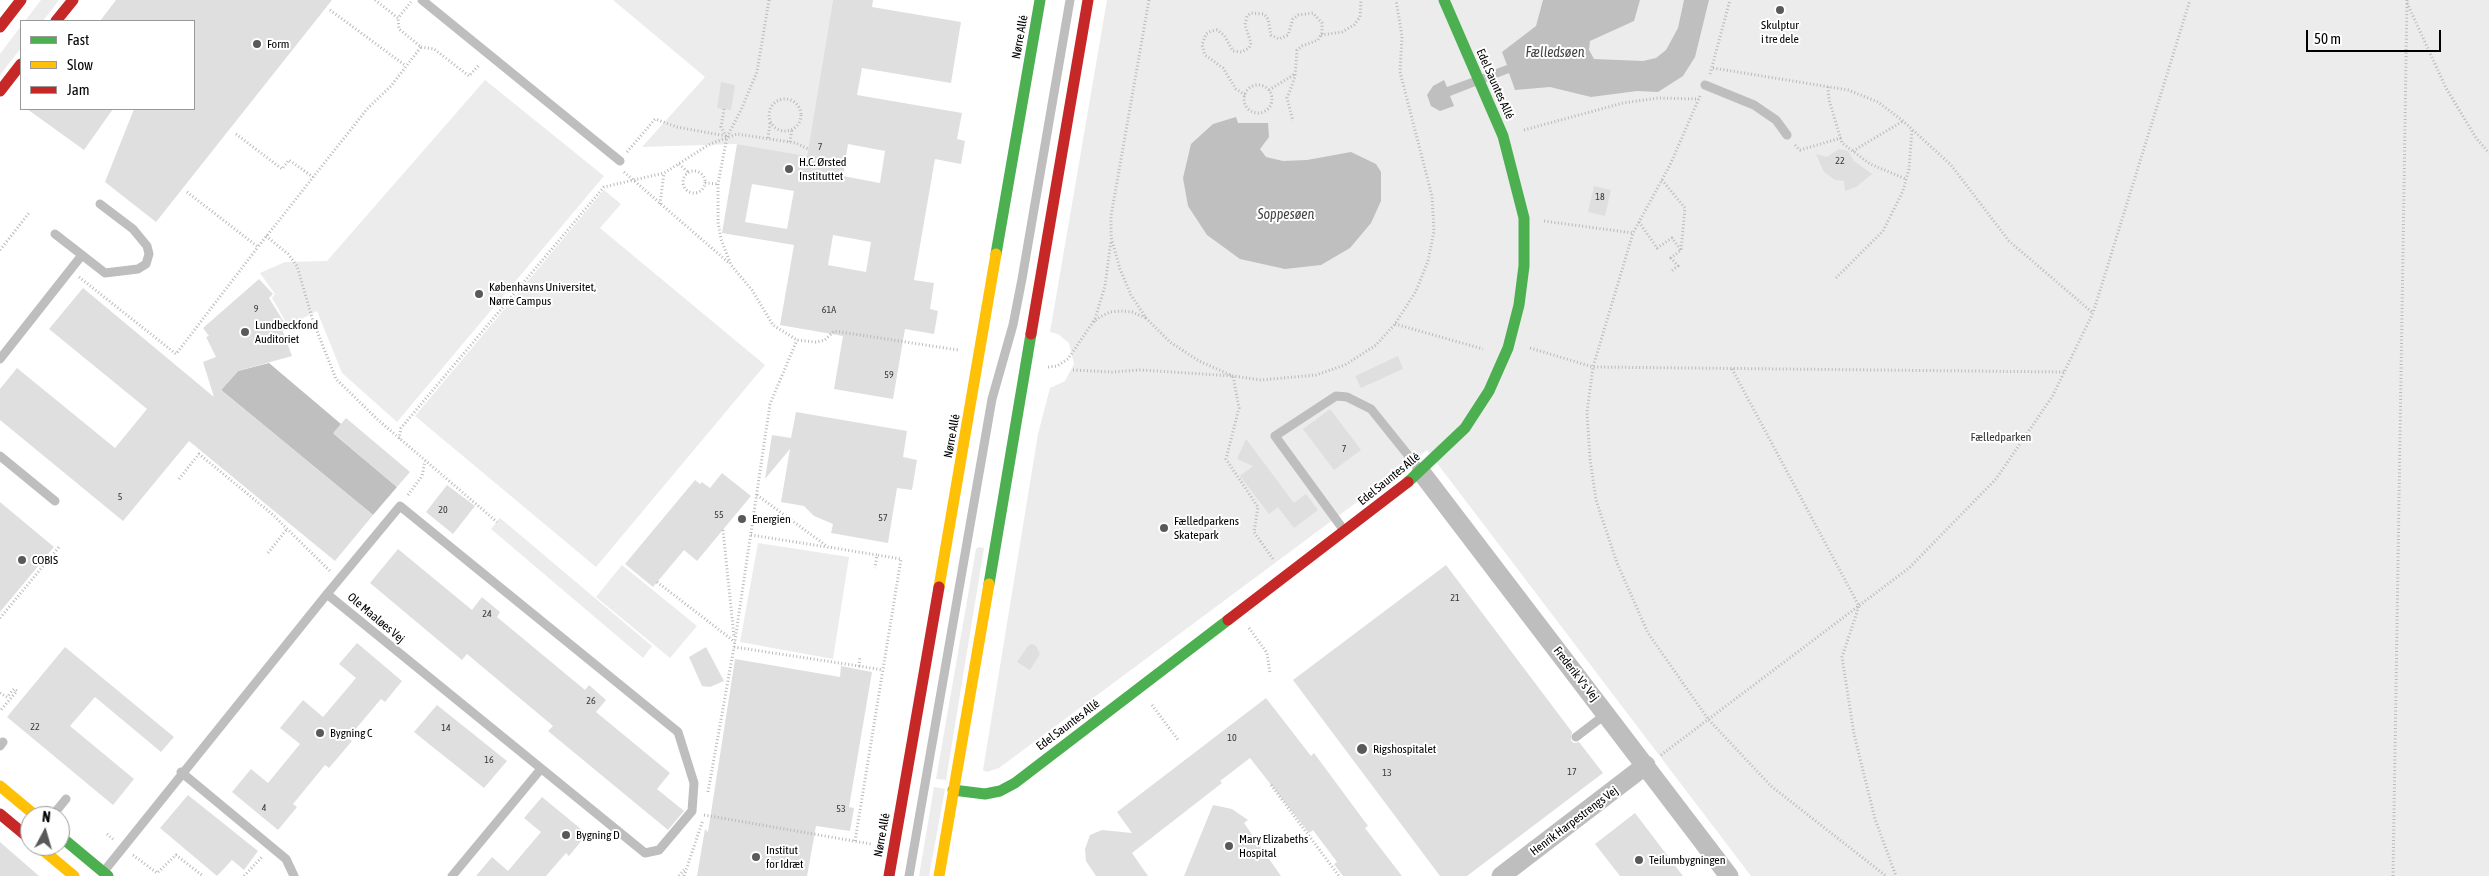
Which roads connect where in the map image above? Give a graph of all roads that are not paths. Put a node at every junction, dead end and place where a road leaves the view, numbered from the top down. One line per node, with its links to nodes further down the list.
1 (21, 0): 9 (street)
2 (73, 0): 8 (street)
3 (422, 0): 14 (lane)
4 (1040, 0): 42 (street, Nørre Allé)
5 (1070, 0): 43 (lane)
6 (1088, 0): 30 (street)
7 (1444, 0): 20 (street, Edel Sauntes Allé)
8 (57, 20)
9 (0, 26)
10 (20, 65): 12 (street)
11 (1705, 85): 13 (lane)
12 (0, 91)
13 (1787, 135)
14 (620, 161)
15 (100, 204): 17 (lane)
16 (55, 234): 17 (lane)
17 (82, 255): 18 (lane)
18 (0, 359)
19 (0, 456): 21 (lane)
20 (1421, 472): 22 (street, Edel Sauntes Allé); 22 (lane); 24 (street, Frederik V's Vej)
21 (55, 501)
22 (1345, 532): 30 (street, Edel Sauntes Allé)
23 (327, 594): 27 (lane, Ole Maaløes Vej); 27 (lane, Ole Maaløes Vej); 28 (lane)
24 (1606, 713): 25 (lane); 26 (street, Frederik V's Vej)
25 (1576, 737)
26 (1646, 766): 45 (street, Henrik Harpestrengs Vej); 46 (street, Frederik V's Vej)
27 (540, 770): 41 (lane)
28 (181, 772): 38 (lane); 40 (lane)
29 (0, 786): 32 (street)
30 (953, 790): 44 (street)
31 (66, 799): 33 (lane)
32 (24, 806)
33 (60, 806)
34 (0, 814): 35 (street)
35 (20, 831)
36 (70, 845): 38 (street)
37 (50, 856): 39 (street)
38 (103, 875)
39 (74, 876)
40 (294, 876)
41 (452, 876)
42 (889, 876)
43 (909, 876)
44 (939, 876)
45 (1501, 876)
46 (1729, 876)

